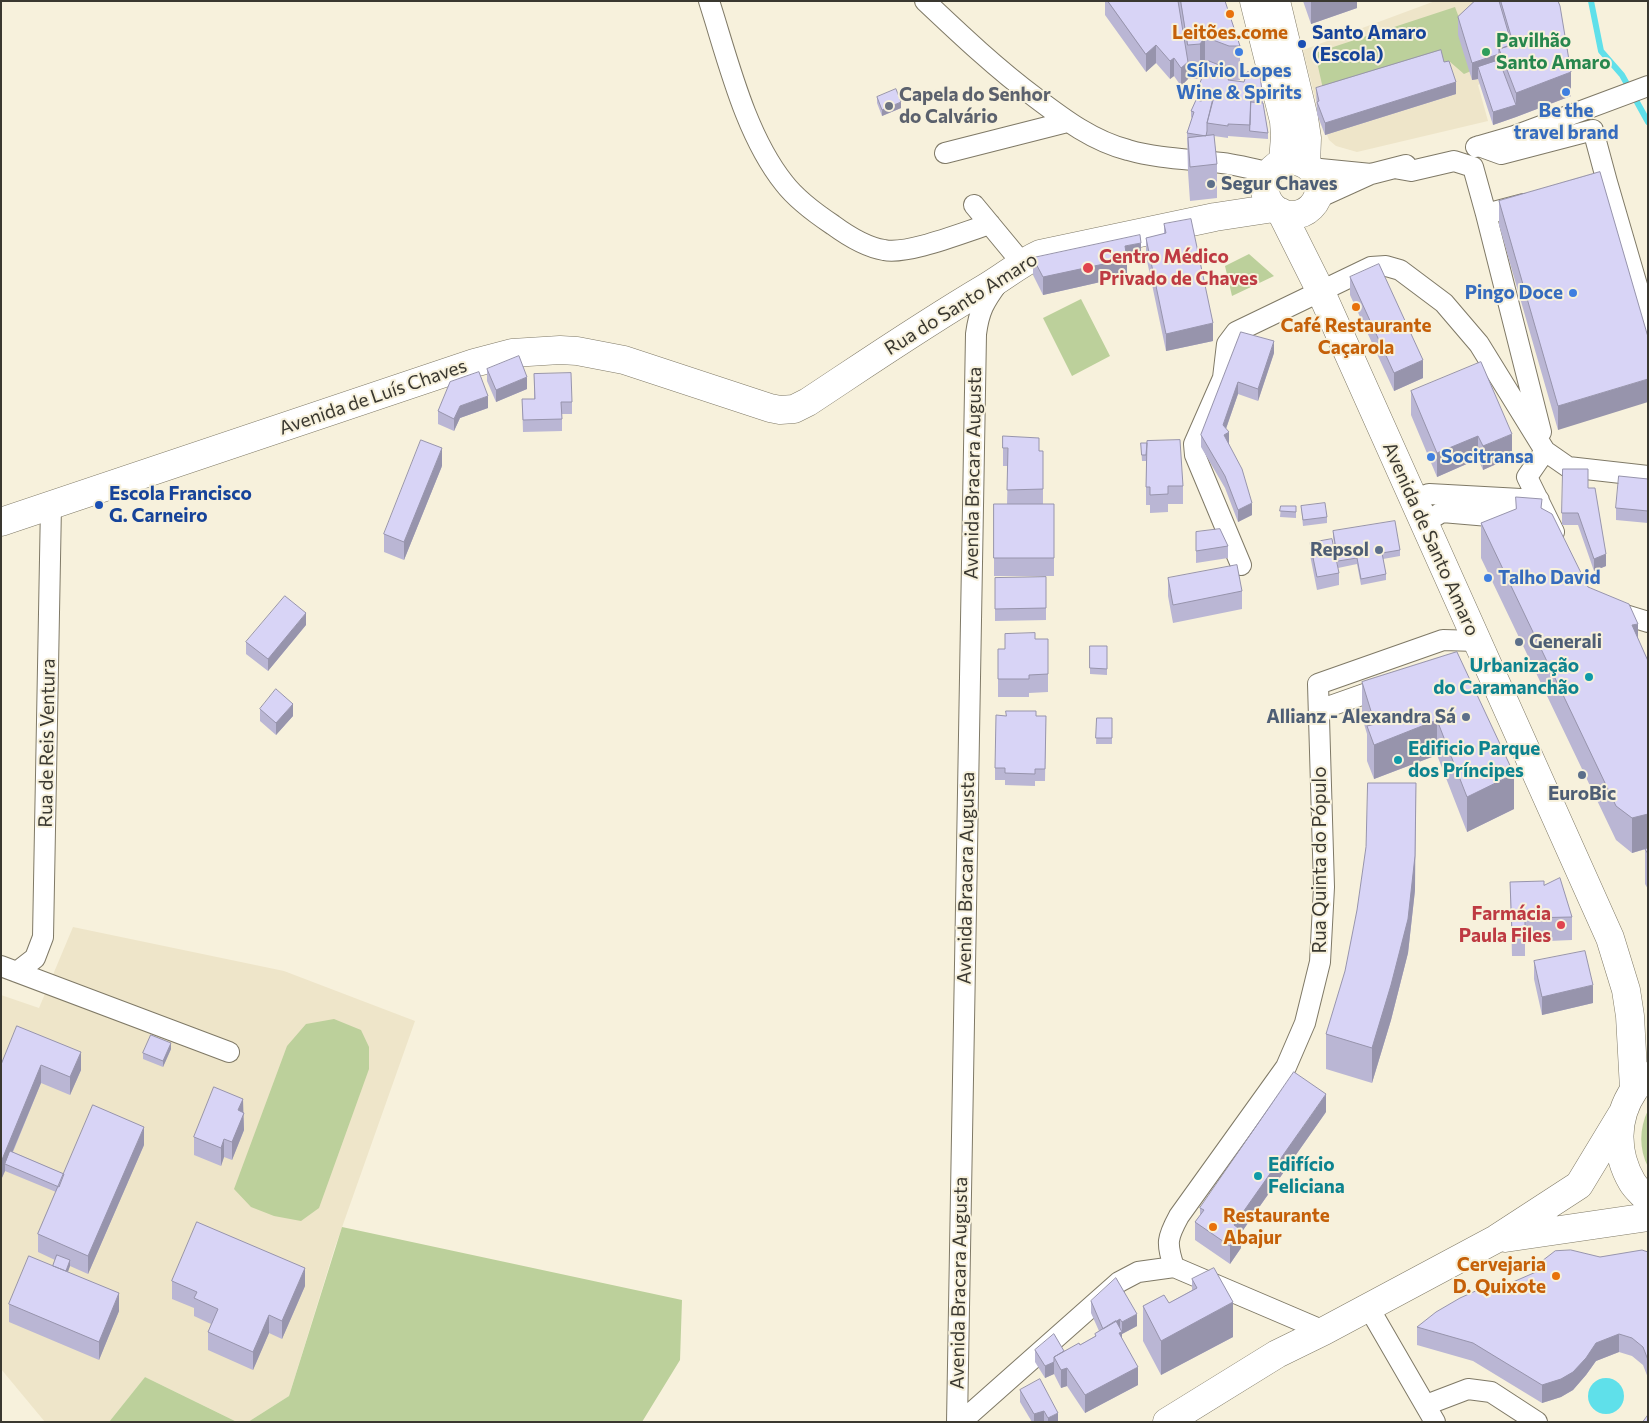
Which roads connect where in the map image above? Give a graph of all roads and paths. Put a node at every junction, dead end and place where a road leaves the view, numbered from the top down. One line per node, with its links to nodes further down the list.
1 (709, 1): 18 (street)
2 (925, 1): 6 (street)
3 (1254, 1): 10 (main road)
4 (1276, 1): 10 (main road)
5 (1648, 86): 7 (street)
6 (1067, 122): 8 (street); 10 (street)
7 (1479, 146): 9 (street); 12 (street)
8 (945, 153)
9 (1394, 168): 11 (street); 16 (street)
10 (1288, 169): 11 (street); 13 (main road); 15 (main road); 17 (main road, Rua do Santo Amaro)
11 (1371, 174): 13 (street)
12 (1607, 182): 16 (street); 22 (street)
13 (1315, 201): 15 (main road); 20 (main road, Avenida de Santo Amaro)
14 (974, 205): 18 (street)
15 (1278, 210): 17 (main road, Rua do Santo Amaro); 20 (main road, Avenida de Santo Amaro)
16 (1486, 214): 25 (street)
17 (1215, 217): 19 (main road, Rua do Santo Amaro)
18 (990, 224): 19 (street)
19 (1012, 271): 21 (main road, Rua do Santo Amaro); 23 (street, Avenida Bracara Augusta)
20 (1317, 284): 25 (street); 29 (main road, Avenida de Santo Amaro); 33 (street)
21 (926, 322): 23 (street); 24 (main road, Rua do Santo Amaro)
22 (1648, 323)
23 (976, 334): 52 (street, Avenida Bracara Augusta)
24 (750, 402): 28 (main road, Avenida de Luís Chaves)
25 (1546, 451): 26 (street); 27 (street)
26 (1648, 476)
27 (1539, 500): 29 (street); 30 (street)
28 (51, 505): 31 (main road, Avenida de Luís Chaves); 40 (street, Rua de Reis Ventura)
29 (1419, 511): 30 (street); 36 (main road, Avenida de Santo Amaro)
30 (1547, 521): 32 (street)
31 (1, 522)
32 (1561, 546)
33 (1241, 565)
34 (1594, 606): 35 (street)
35 (1648, 622)
36 (1468, 649): 38 (street, Rua Quinta do Pópulo); 39 (main road, Avenida de Santo Amaro)
37 (1408, 678): 38 (street)
38 (1319, 710): 48 (street, Rua Quinta do Pópulo)
39 (1610, 938): 41 (main road); 43 (main road)
40 (9, 969): 42 (street)
41 (1648, 998)
42 (229, 1052)
43 (1641, 1082): 44 (main road)
44 (1622, 1114): 45 (main road); 47 (main road)
45 (1648, 1200)
46 (1648, 1217): 47 (main road)
47 (1496, 1239): 49 (main road)
48 (1174, 1267): 50 (street); 53 (street)
49 (1369, 1308): 50 (main road); 51 (street)
50 (1324, 1331): 54 (main road)
51 (1430, 1414): 55 (street)
52 (957, 1422)
53 (961, 1422)
54 (1167, 1422)
55 (1537, 1422)

